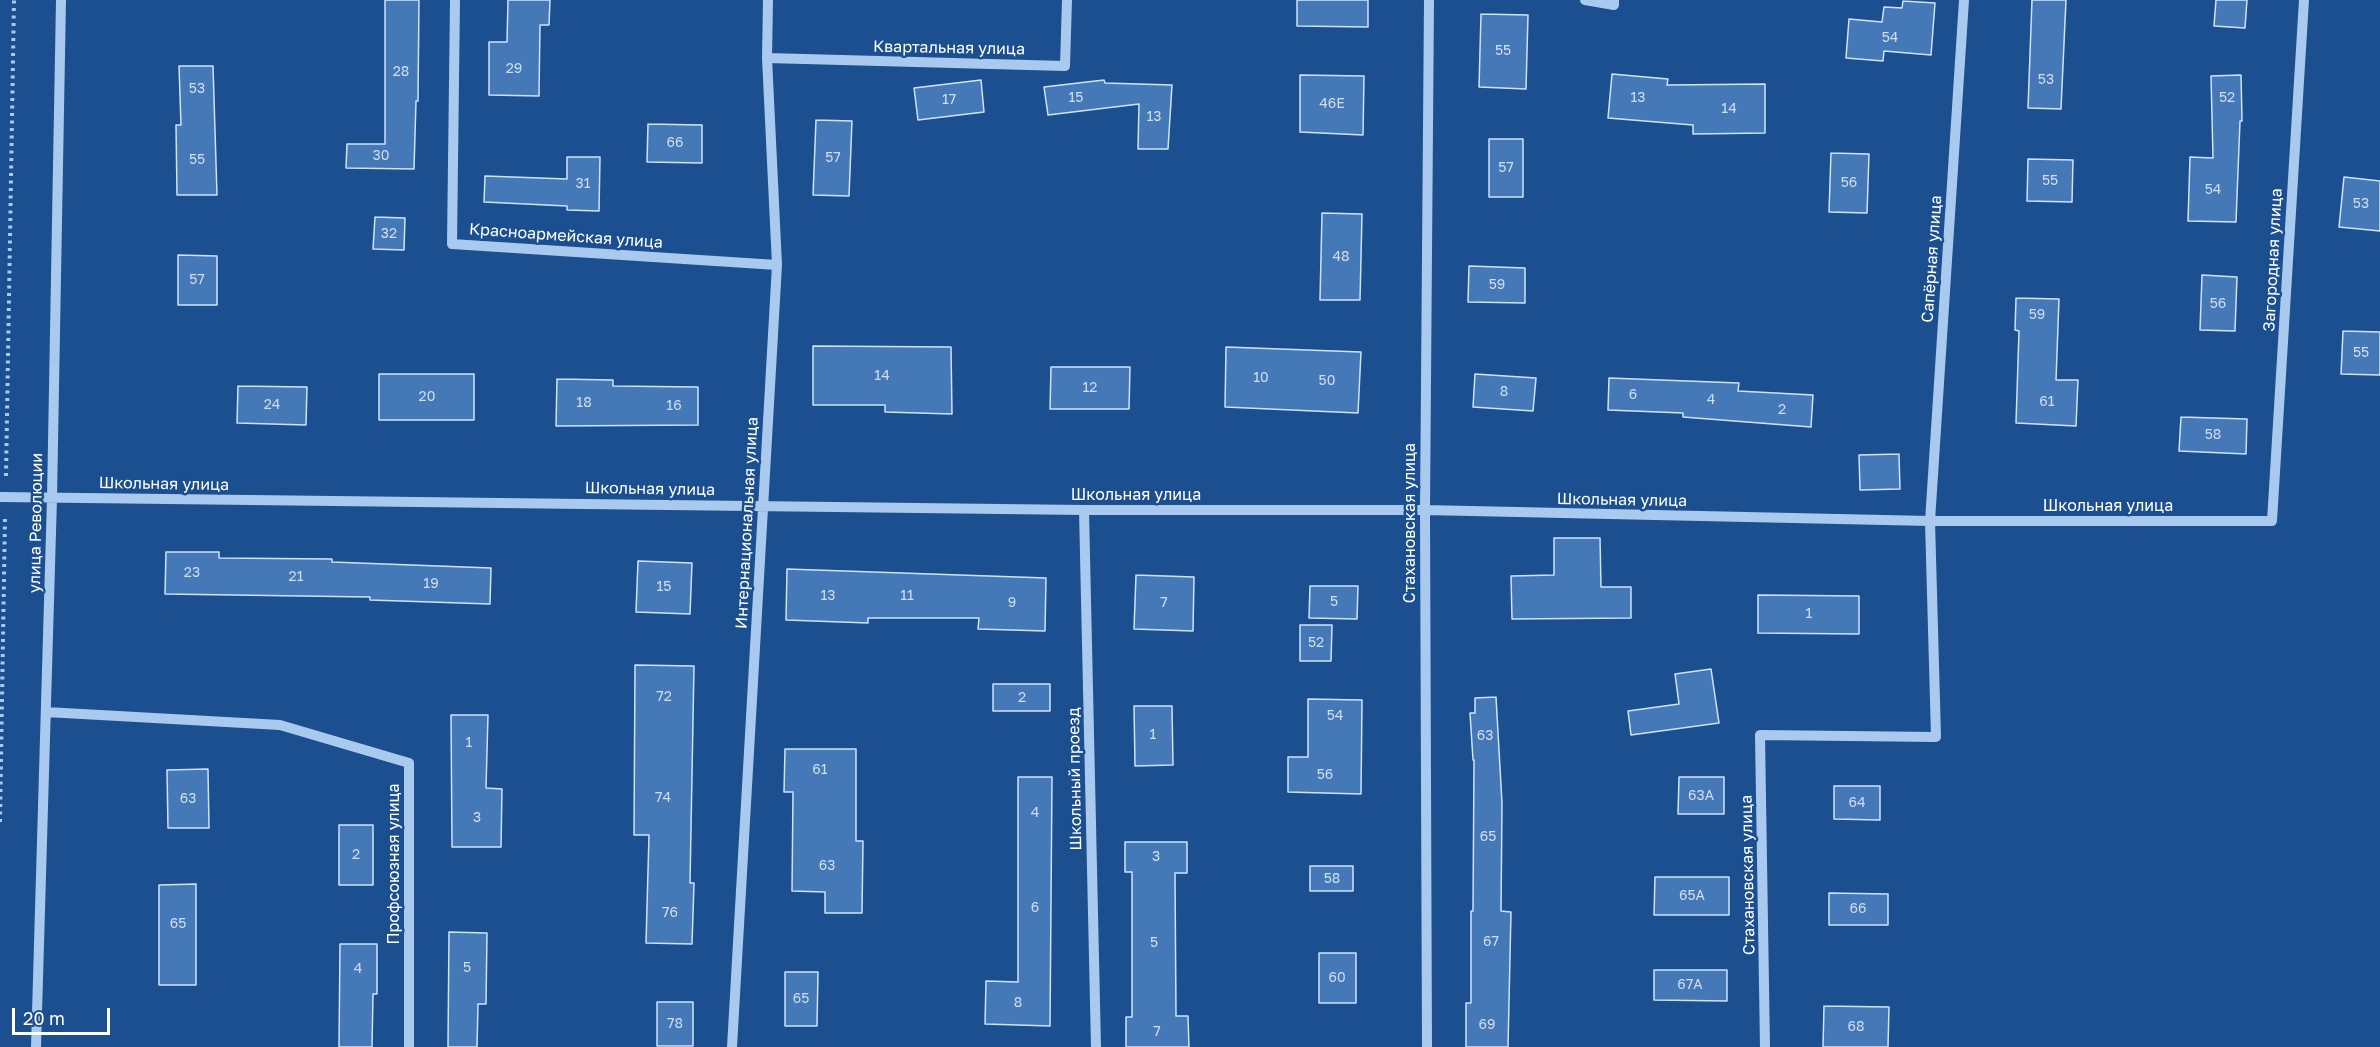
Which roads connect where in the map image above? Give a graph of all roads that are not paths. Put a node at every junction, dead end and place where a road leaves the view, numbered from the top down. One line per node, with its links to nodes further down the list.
1 (61, 0): 13 (street, улица Революции)
2 (455, 0): 11 (street, Красноармейская улица)
3 (768, 0): 10 (street, Интернациональная улица)
4 (1067, 0): 10 (street, Квартальная улица)
5 (1429, 0): 16 (street, Стахановская улица)
6 (1585, 0): 7 (street)
7 (1614, 0)
8 (1964, 0): 17 (street, Сапёрная улица)
9 (2304, 0): 18 (street, Загородная улица)
10 (767, 58): 11 (street, Интернациональная улица)
11 (777, 265): 14 (street, Интернациональная улица)
12 (3, 497): 13 (street, Школьная улица)
13 (52, 498): 14 (street, Школьная улица); 19 (street, улица Революции)
14 (763, 505): 15 (street, Школьная улица); 22 (street, Интернациональная улица)
15 (1084, 510): 16 (street, Школьная улица); 23 (street, Школьный проезд)
16 (1425, 510): 17 (street, Школьная улица); 24 (street, Стахановская улица)
17 (1930, 521): 18 (street, Школьная улица); 25 (street, Стахановская улица)
18 (2272, 521)
19 (46, 711): 20 (street, улица Революции); 21 (street, Профсоюзная улица)
20 (36, 1047)
21 (409, 1047)
22 (732, 1047)
23 (1096, 1047)
24 (1427, 1047)
25 (1765, 1047)

